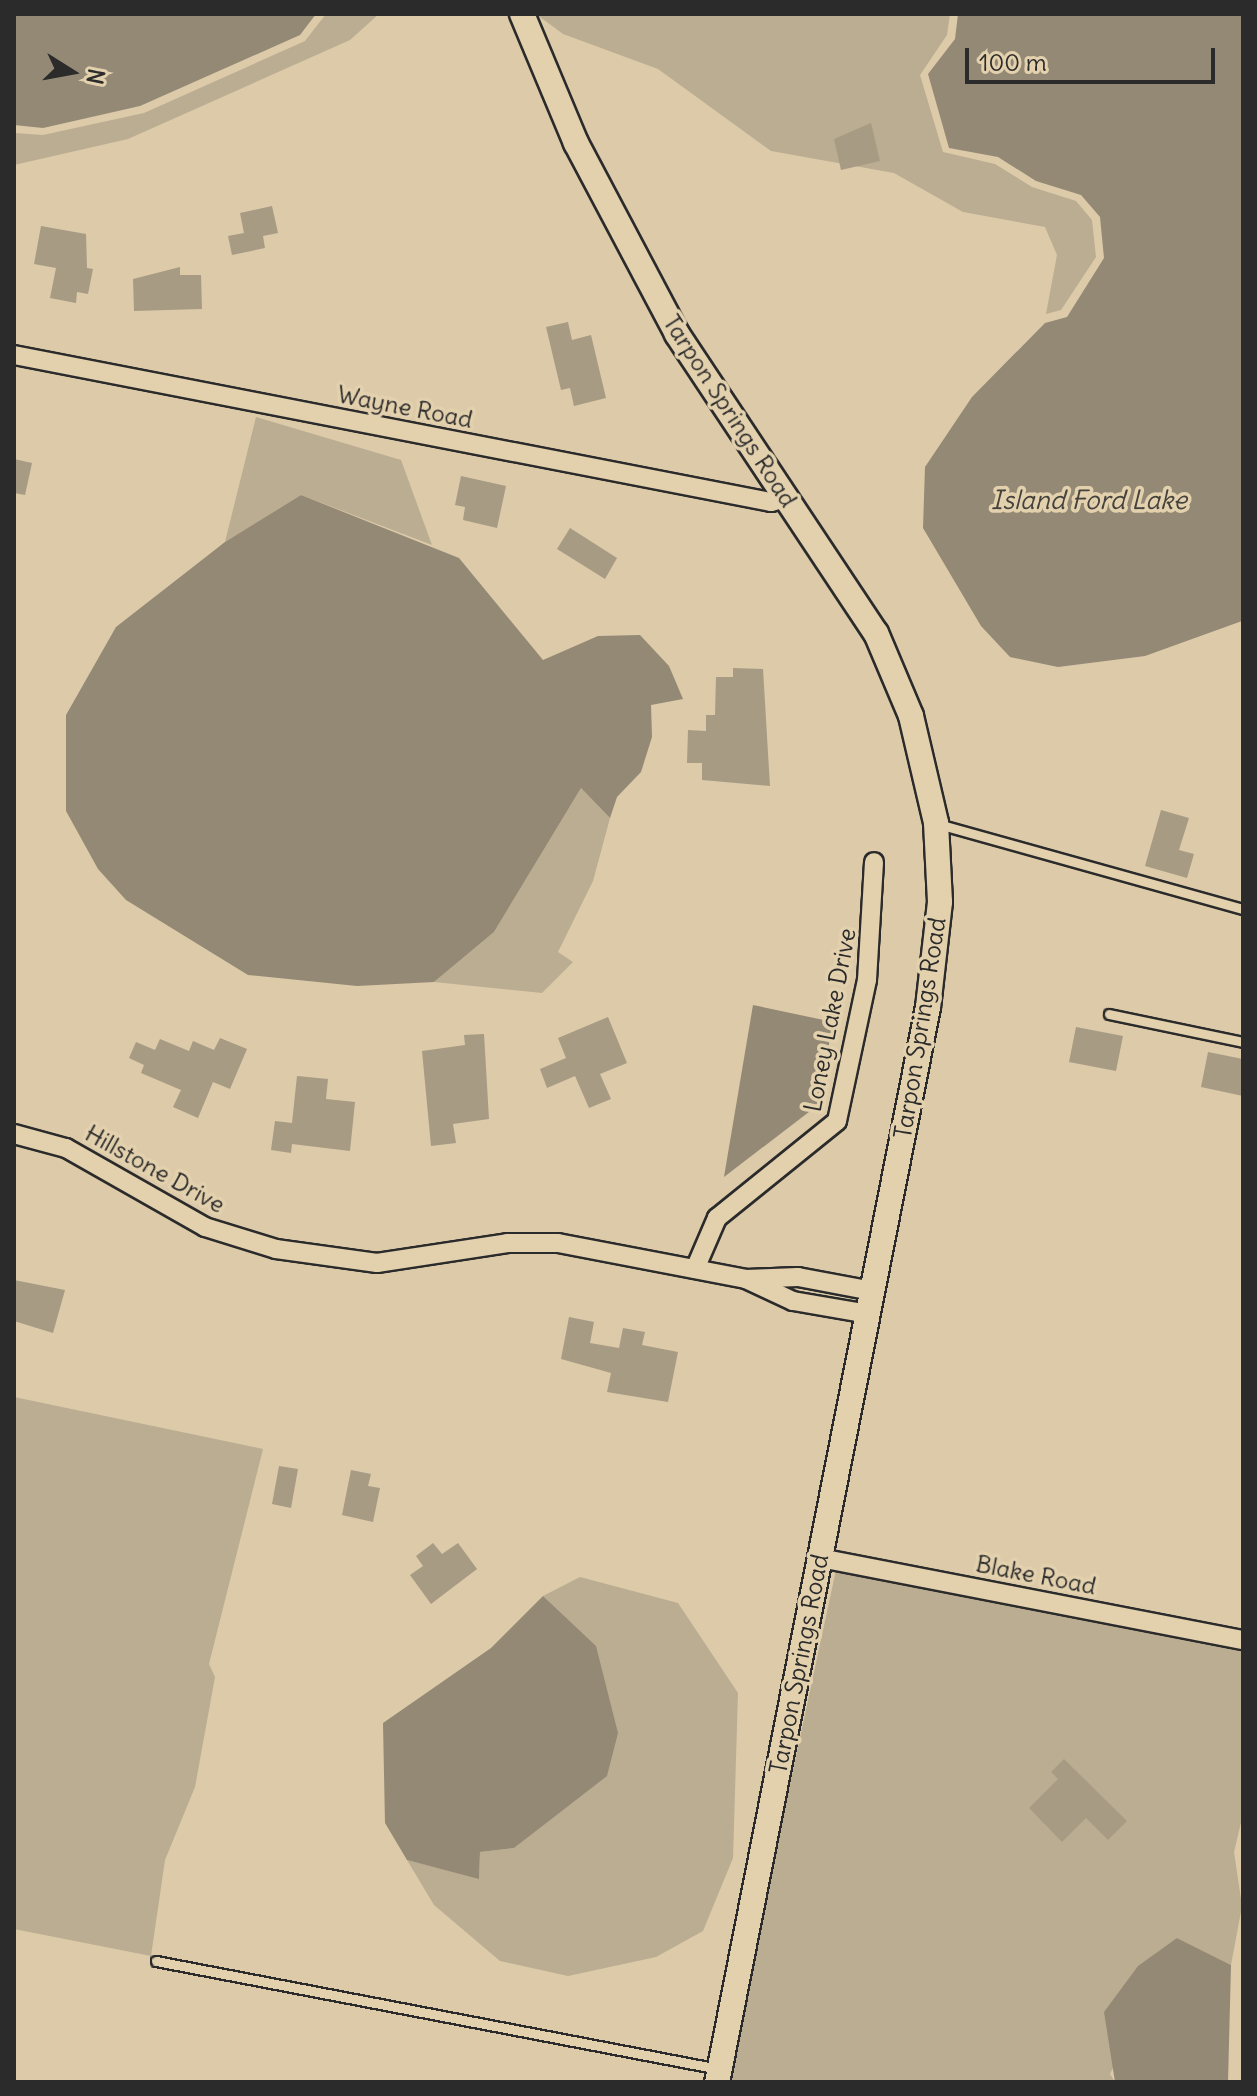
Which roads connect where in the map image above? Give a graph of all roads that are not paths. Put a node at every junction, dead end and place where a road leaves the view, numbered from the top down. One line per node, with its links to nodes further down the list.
1 (522, 14): 3 (main road, Tarpon Springs Road)
2 (14, 355): 3 (street, Wayne Road)
3 (786, 498): 4 (main road, Tarpon Springs Road)
4 (936, 823): 6 (lane); 14 (main road, Tarpon Springs Road)
5 (874, 862): 10 (street, Loney Lake Drive)
6 (1243, 909)
7 (1109, 1014): 8 (lane)
8 (1243, 1042)
9 (14, 1134): 10 (street, Hillstone Drive)
10 (695, 1269): 12 (street, Hillstone Drive)
11 (798, 1277): 12 (street, Hillstone Drive); 13 (street); 14 (street, Hillstone Drive)
12 (746, 1279): 13 (street, Hillstone Drive)
13 (793, 1301): 14 (street, Hillstone Drive)
14 (870, 1302): 15 (main road, Tarpon Springs Road)
15 (820, 1558): 16 (street, Blake Road); 18 (main road, Tarpon Springs Road)
16 (1243, 1640)
17 (156, 1961): 18 (lane)
18 (718, 2076)

